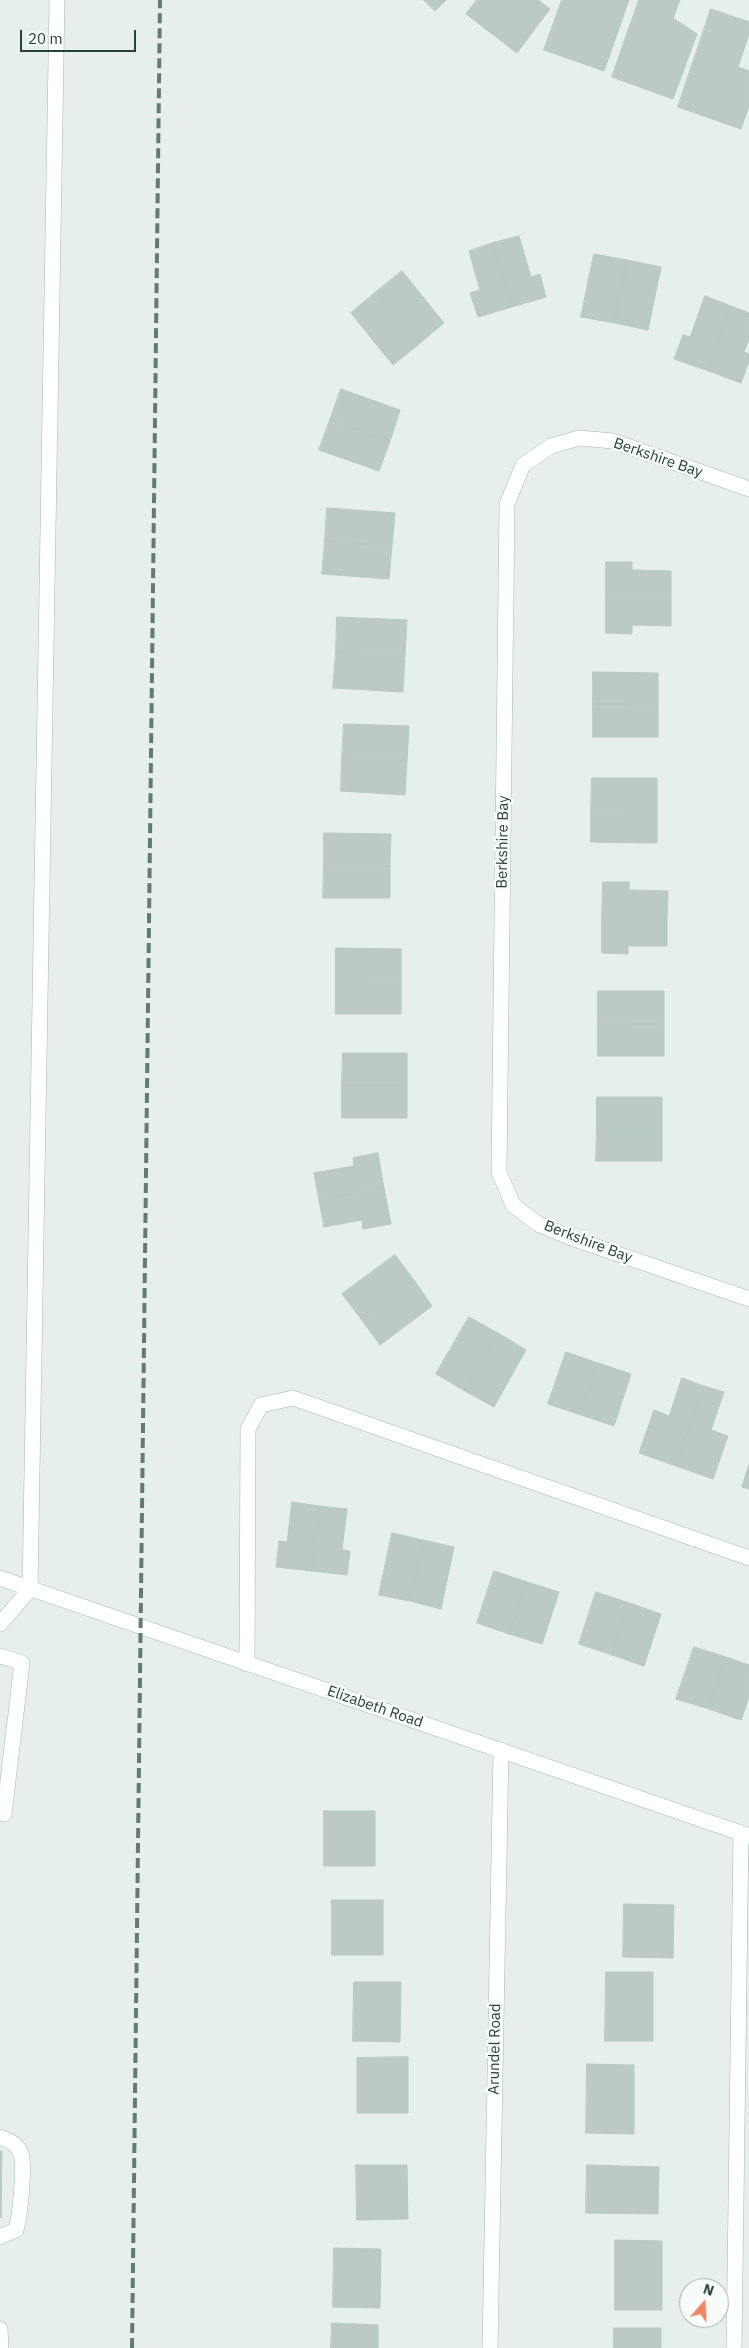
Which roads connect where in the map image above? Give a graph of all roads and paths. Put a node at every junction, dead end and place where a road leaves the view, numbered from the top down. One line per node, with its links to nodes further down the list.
1 (57, 0): 6 (street)
2 (749, 489): 3 (street, Berkshire Bay)
3 (749, 1299)
4 (749, 1558): 9 (street)
5 (0, 1578): 6 (street, Elizabeth Road)
6 (30, 1589): 7 (street); 9 (street, Elizabeth Road)
7 (0, 1624)
8 (0, 1656): 11 (street)
9 (247, 1664): 10 (street, Elizabeth Road)
10 (501, 1750): 12 (street, Elizabeth Road); 17 (street, Arundel Road)
11 (0, 1812)
12 (745, 1835): 18 (street)
13 (0, 2137): 14 (street)
14 (0, 2237)
15 (1, 2330): 16 (street)
16 (1, 2348)
17 (490, 2348)
18 (734, 2348)

